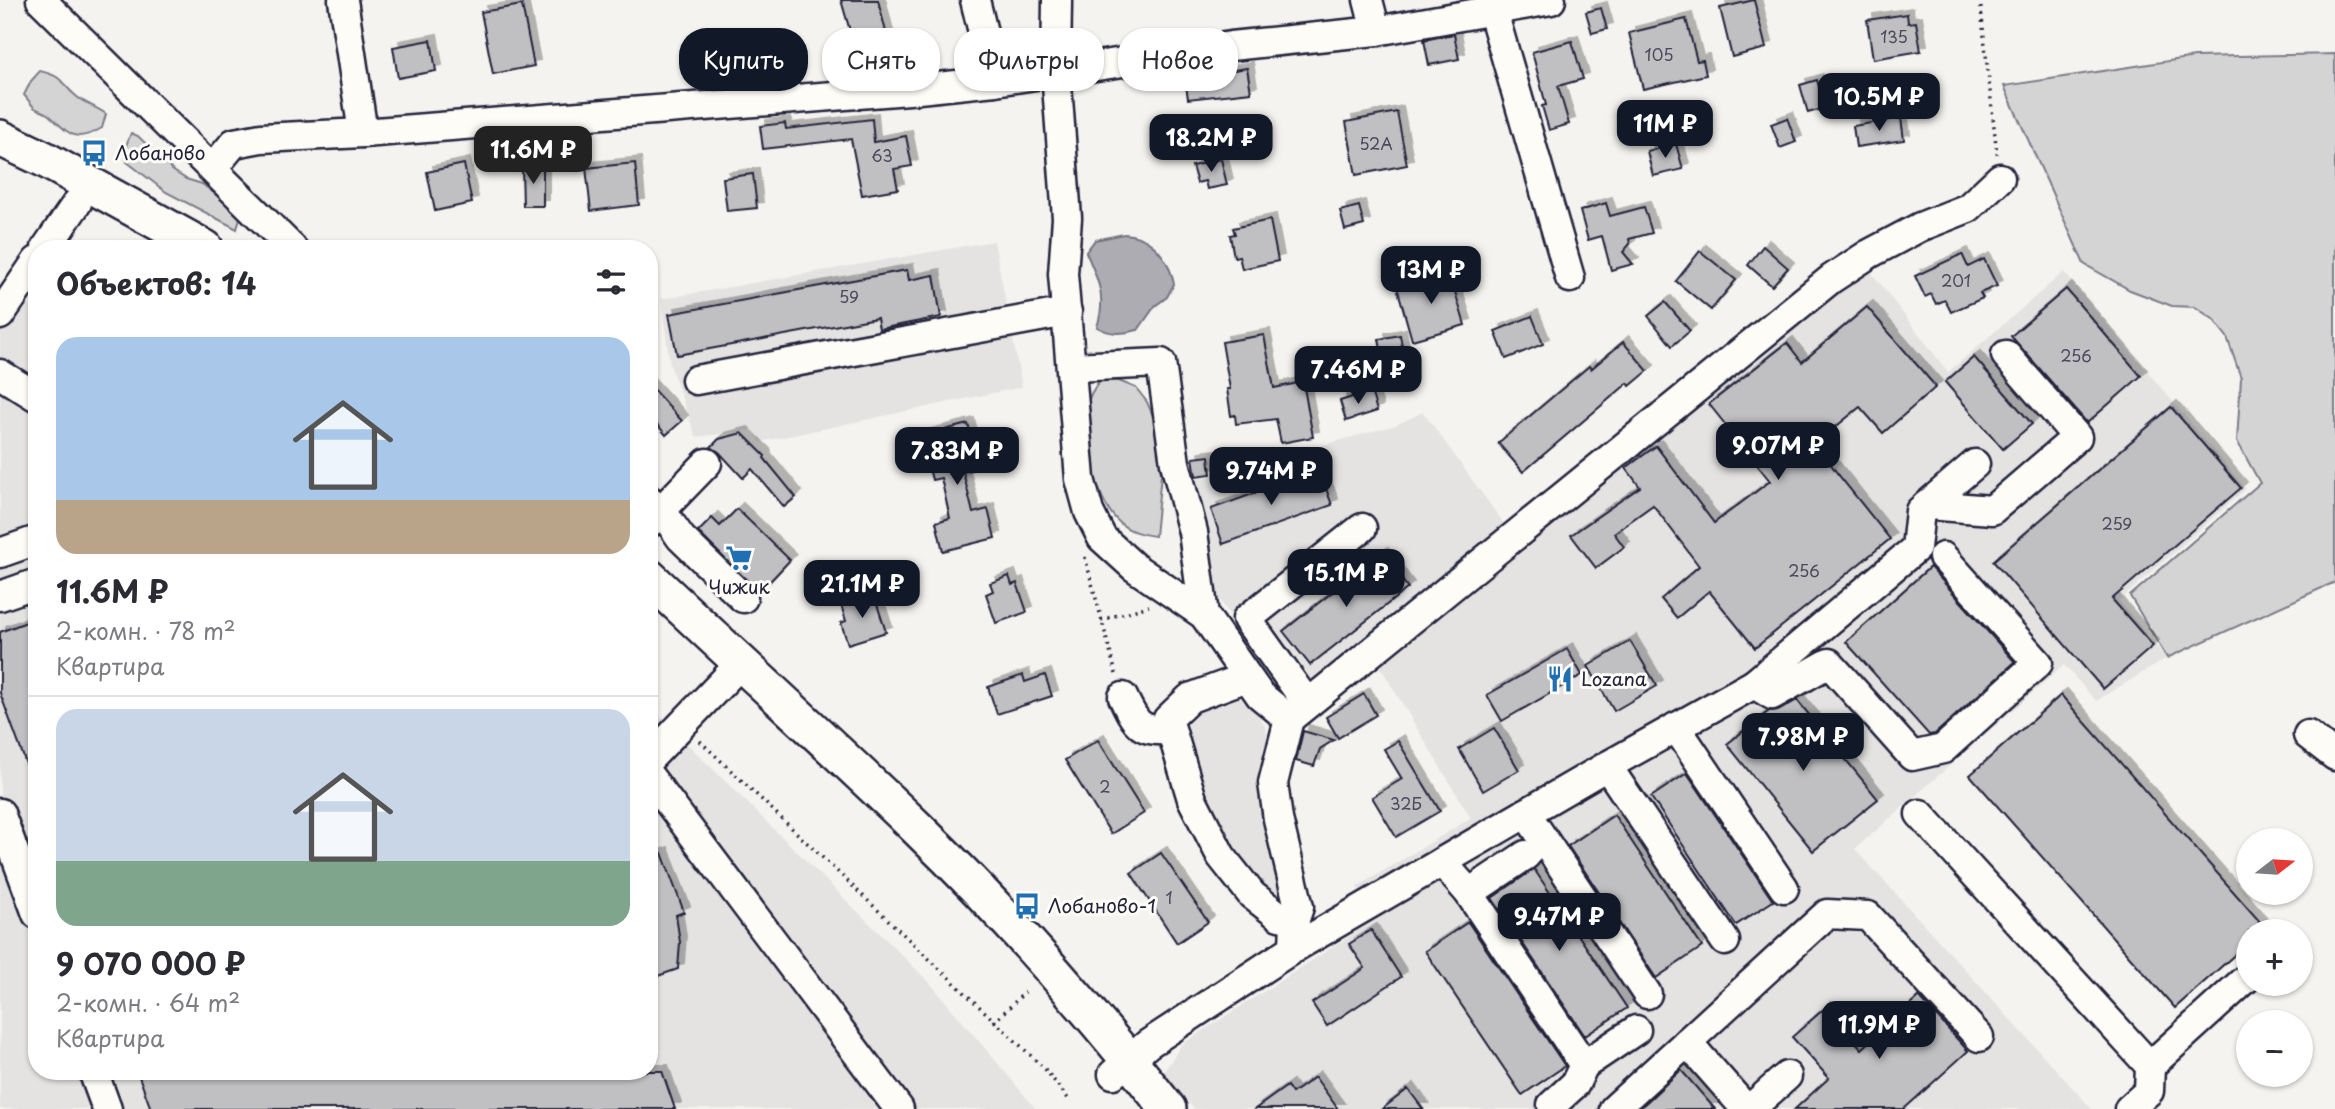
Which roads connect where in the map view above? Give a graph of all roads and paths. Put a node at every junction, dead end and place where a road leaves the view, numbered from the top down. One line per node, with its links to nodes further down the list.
1 (41, 0): 18 (street)
2 (342, 0): 15 (street)
3 (975, 0): 9 (street)
4 (1056, 0): 10 (street)
5 (1368, 0): 11 (street)
6 (1551, 0): 8 (street)
7 (1980, 0): 19 (path)
8 (1493, 12): 11 (street); 26 (street)
9 (982, 28)
10 (1056, 28)
11 (1376, 31): 12 (street)
12 (1104, 65)
13 (954, 85): 15 (street)
14 (1057, 91): 27 (street)
15 (363, 133): 18 (street)
16 (0, 138): 23 (main road)
17 (0, 164): 20 (main road)
18 (213, 168): 24 (street)
19 (2000, 178): 56 (street)
20 (77, 204): 21 (street); 22 (main road)
21 (52, 240)
22 (143, 240)
23 (191, 240)
24 (282, 240)
25 (28, 274): 28 (street)
26 (1570, 278)
27 (1067, 312): 30 (street); 32 (street)
28 (0, 314)
29 (2007, 355): 36 (street)
30 (1072, 367): 46 (street); 50 (street)
31 (0, 374): 33 (street)
32 (696, 380)
33 (28, 391)
34 (707, 463): 37 (street)
35 (1975, 464): 36 (street)
36 (1927, 505): 54 (street)
37 (658, 507)
38 (658, 516): 48 (street)
39 (1362, 528): 56 (street)
40 (28, 543): 41 (street)
41 (0, 553)
42 (1085, 556): 51 (path)
43 (1943, 558): 54 (street)
44 (28, 586): 47 (street)
45 (658, 588): 52 (main road)
46 (1167, 590): 50 (street); 51 (path)
47 (0, 596)
48 (743, 598)
49 (658, 614): 52 (main road)
50 (1204, 615): 53 (street)
51 (1101, 620): 55 (path)
52 (734, 672): 57 (street); 85 (main road)
53 (1247, 677): 56 (street); 59 (street)
54 (1754, 684): 58 (street)
55 (1123, 697): 59 (street)
56 (1298, 711): 73 (street)
57 (683, 725): 61 (street); 79 (path)
58 (1676, 727): 63 (street); 70 (street)
59 (1171, 730): 73 (street)
60 (2308, 735): 62 (street)
61 (658, 750)
62 (2335, 756)
63 (1607, 766): 66 (street); 74 (street)
64 (658, 788): 91 (street)
65 (0, 813): 71 (street)
66 (1526, 813): 69 (street); 78 (street)
67 (1920, 814): 84 (street)
68 (1526, 855): 72 (street)
69 (1442, 862): 72 (street); 75 (street)
70 (1784, 888)
71 (28, 889)
72 (1469, 893): 83 (street)
73 (1295, 919): 75 (street)
74 (1725, 941)
75 (1294, 948): 85 (street)
76 (2236, 988): 84 (street)
77 (1024, 992): 79 (path)
78 (1647, 994)
79 (994, 1022): 88 (path)
80 (1636, 1030): 83 (street)
81 (1979, 1037): 82 (street)
82 (1686, 1042): 94 (street); 95 (street)
83 (1584, 1065): 89 (street)
84 (2150, 1066): 96 (street)
85 (1121, 1067): 92 (main road); 93 (main road)
86 (1787, 1076): 95 (street)
87 (96, 1080): 90 (street)
88 (1070, 1101)
89 (1552, 1105)
90 (107, 1109)
91 (900, 1109)
92 (1140, 1109)
93 (1168, 1109)
94 (1614, 1109)
95 (1748, 1109)
96 (2129, 1109)

